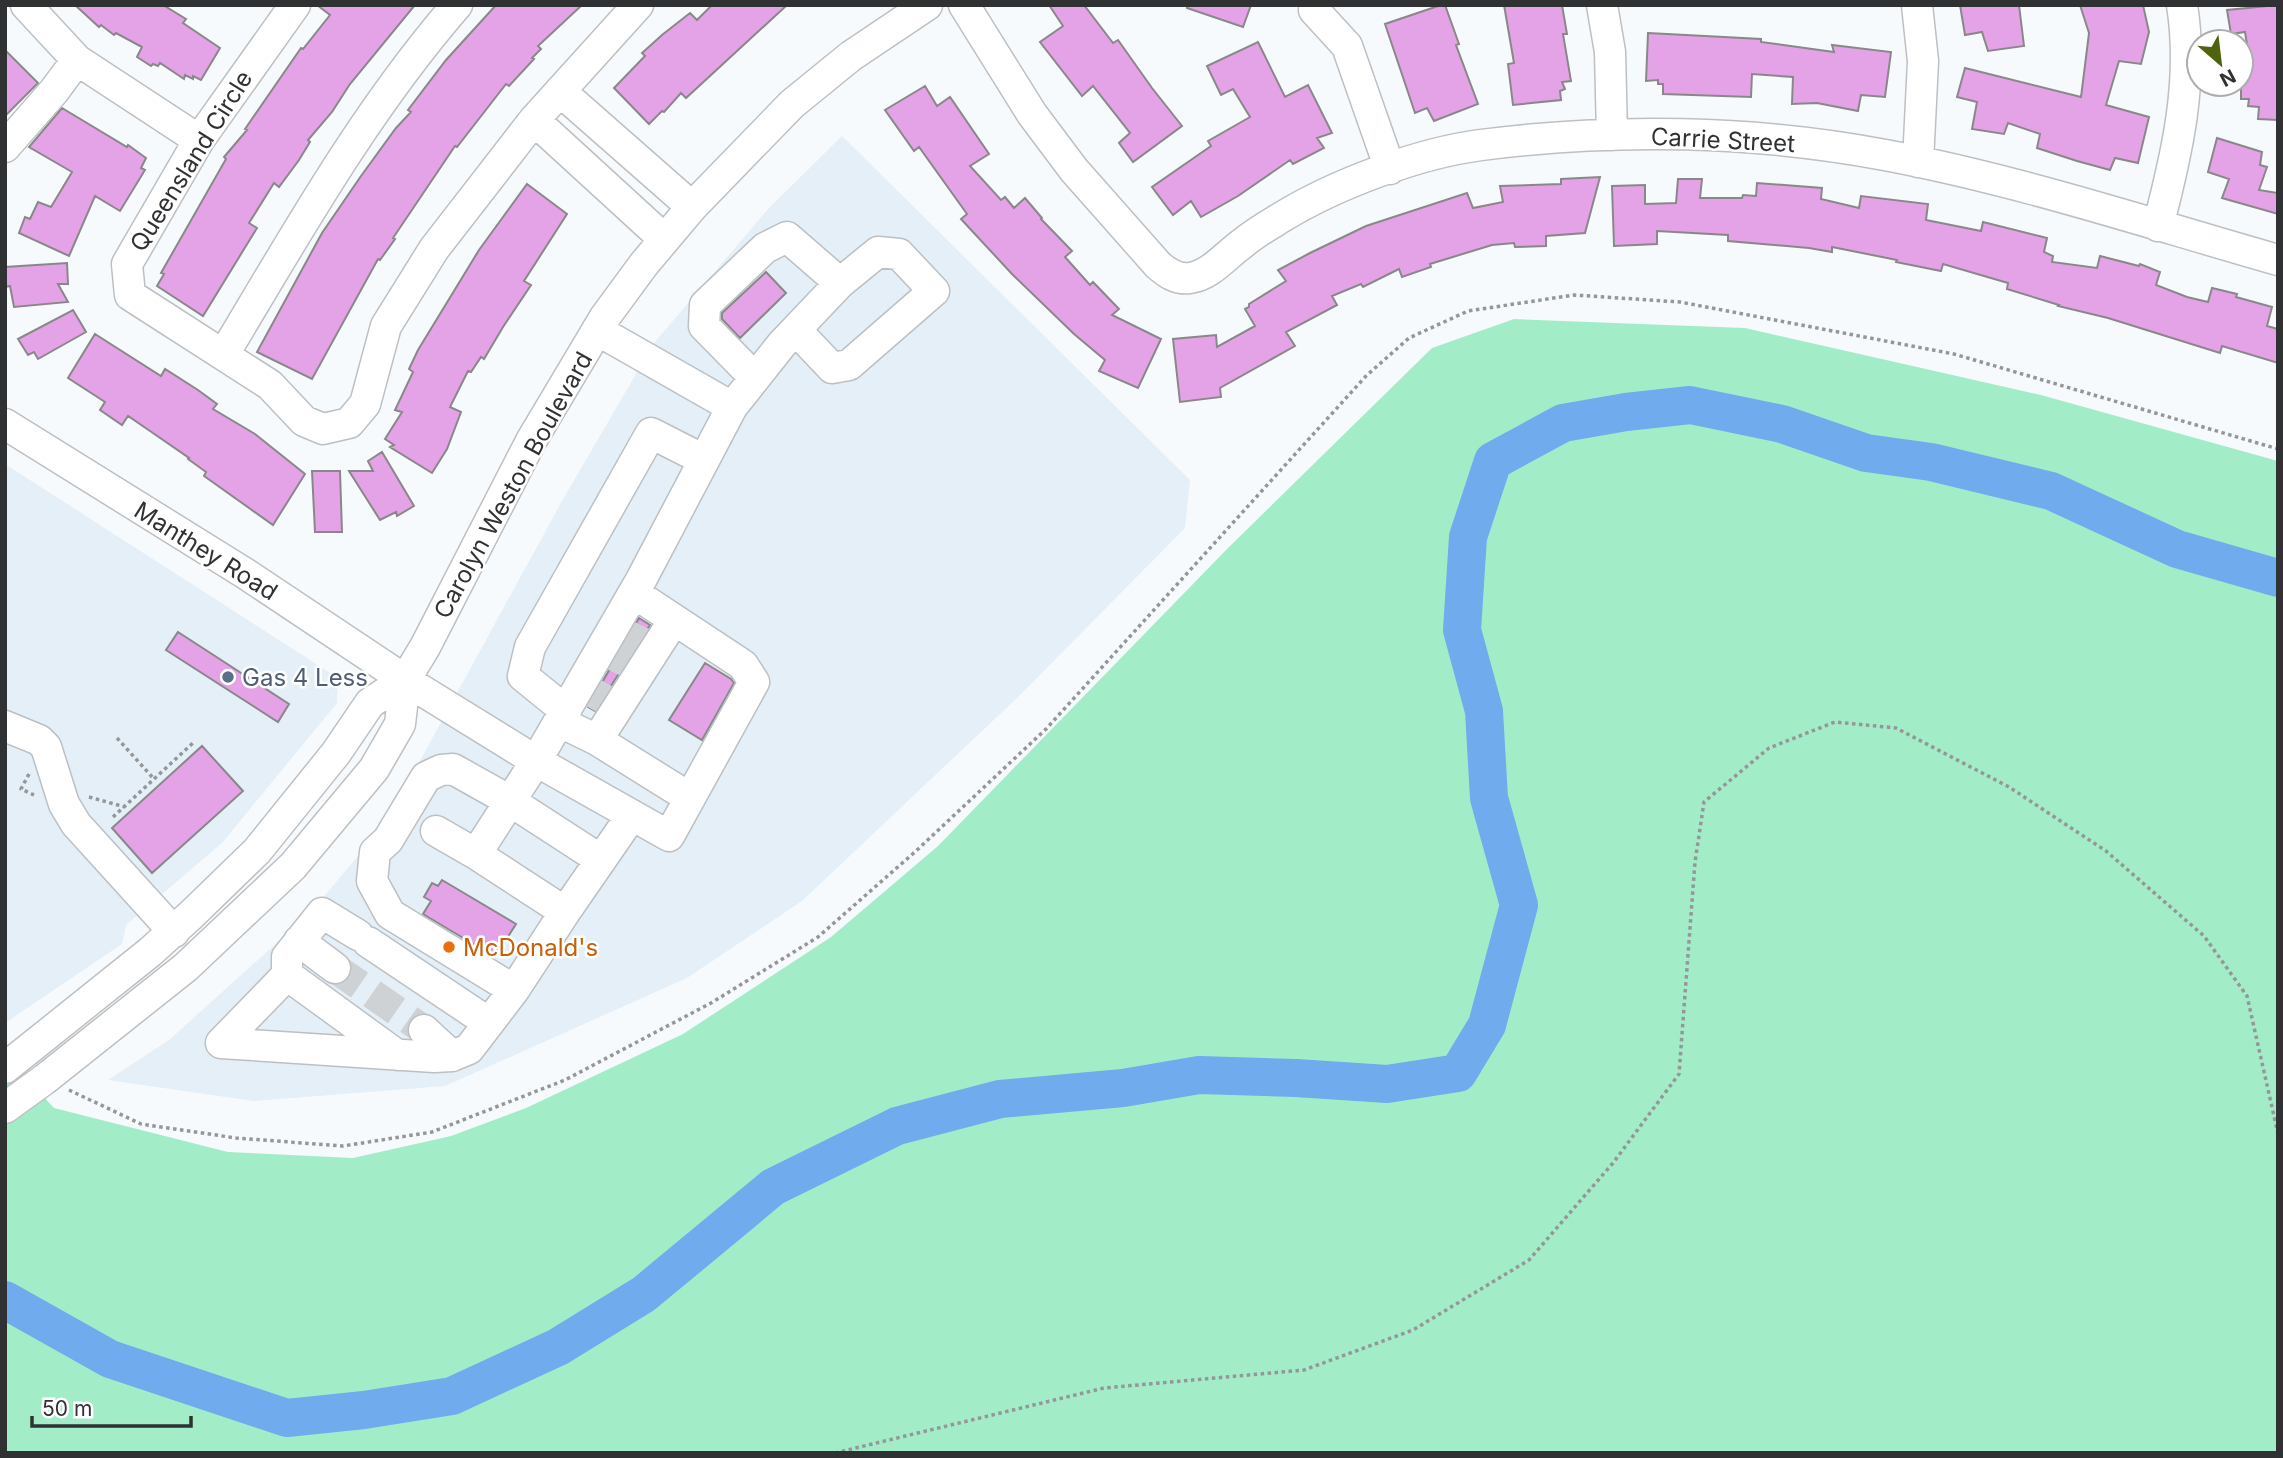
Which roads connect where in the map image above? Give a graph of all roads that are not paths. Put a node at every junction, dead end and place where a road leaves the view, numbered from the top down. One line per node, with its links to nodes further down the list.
1 (26, 5): 11 (street)
2 (295, 5): 16 (street, Queensland Circle)
3 (457, 5): 28 (street)
4 (638, 5): 12 (street, Queensland Circle)
5 (928, 5): 21 (street, Carolyn Weston Boulevard)
6 (964, 5): 20 (street, Carrie Street)
7 (1602, 5): 15 (street)
8 (1917, 5): 18 (street)
9 (2182, 5): 22 (street)
10 (1314, 10): 20 (street)
11 (77, 60): 16 (street); 17 (street)
12 (560, 91): 13 (street, Queensland Circle); 14 (street)
13 (534, 120): 19 (street); 28 (street, Queensland Circle)
14 (609, 135): 19 (street); 21 (street)
15 (1612, 135): 18 (street, Carrie Street); 20 (street, Carrie Street)
16 (198, 140): 28 (street, Queensland Circle)
17 (5, 146)
18 (1918, 162): 22 (street, Carrie Street)
19 (583, 164): 23 (street)
20 (1390, 169)
21 (692, 207): 23 (street, Carolyn Weston Boulevard)
22 (2158, 226): 24 (street, Carrie Street)
23 (664, 239): 26 (street, Carolyn Weston Boulevard)
24 (2278, 260)
25 (840, 283): 27 (street); 27 (street); 29 (street)
26 (597, 330): 30 (street); 36 (street, Carolyn Weston Boulevard)
27 (796, 330): 29 (street)
28 (224, 354)
29 (755, 378): 30 (street)
30 (732, 407): 32 (street)
31 (5, 424): 36 (street, Manthey Road)
32 (704, 460): 33 (street); 37 (street)
33 (634, 593): 34 (street); 35 (street)
34 (674, 620): 35 (street); 41 (street)
35 (618, 668): 37 (street); 39 (street)
36 (405, 680): 40 (street, Manthey Road); 48 (street, Carolyn Weston Boulevard); 58 (street, Carolyn Weston Boulevard)
37 (563, 717): 39 (street); 40 (street)
38 (5, 726): 48 (street)
39 (597, 740): 41 (street)
40 (536, 761): 42 (street); 43 (street, Manthey Road)
41 (690, 798): 43 (street, Manthey Road)
42 (510, 801): 45 (street); 46 (street); 52 (street)
43 (632, 815): 46 (street)
44 (436, 831): 45 (street)
45 (476, 854): 47 (street)
46 (601, 860): 47 (street)
47 (565, 912): 52 (street)
48 (174, 932): 57 (street, Carolyn Weston Boulevard)
49 (299, 941): 50 (street); 51 (street); 53 (street)
50 (335, 968)
51 (287, 975): 55 (street); 55 (street)
52 (514, 990): 53 (street)
53 (489, 1023): 56 (street)
54 (424, 1030): 56 (street)
55 (397, 1055): 56 (street)
56 (452, 1055)
57 (5, 1068)
58 (10, 1104)

